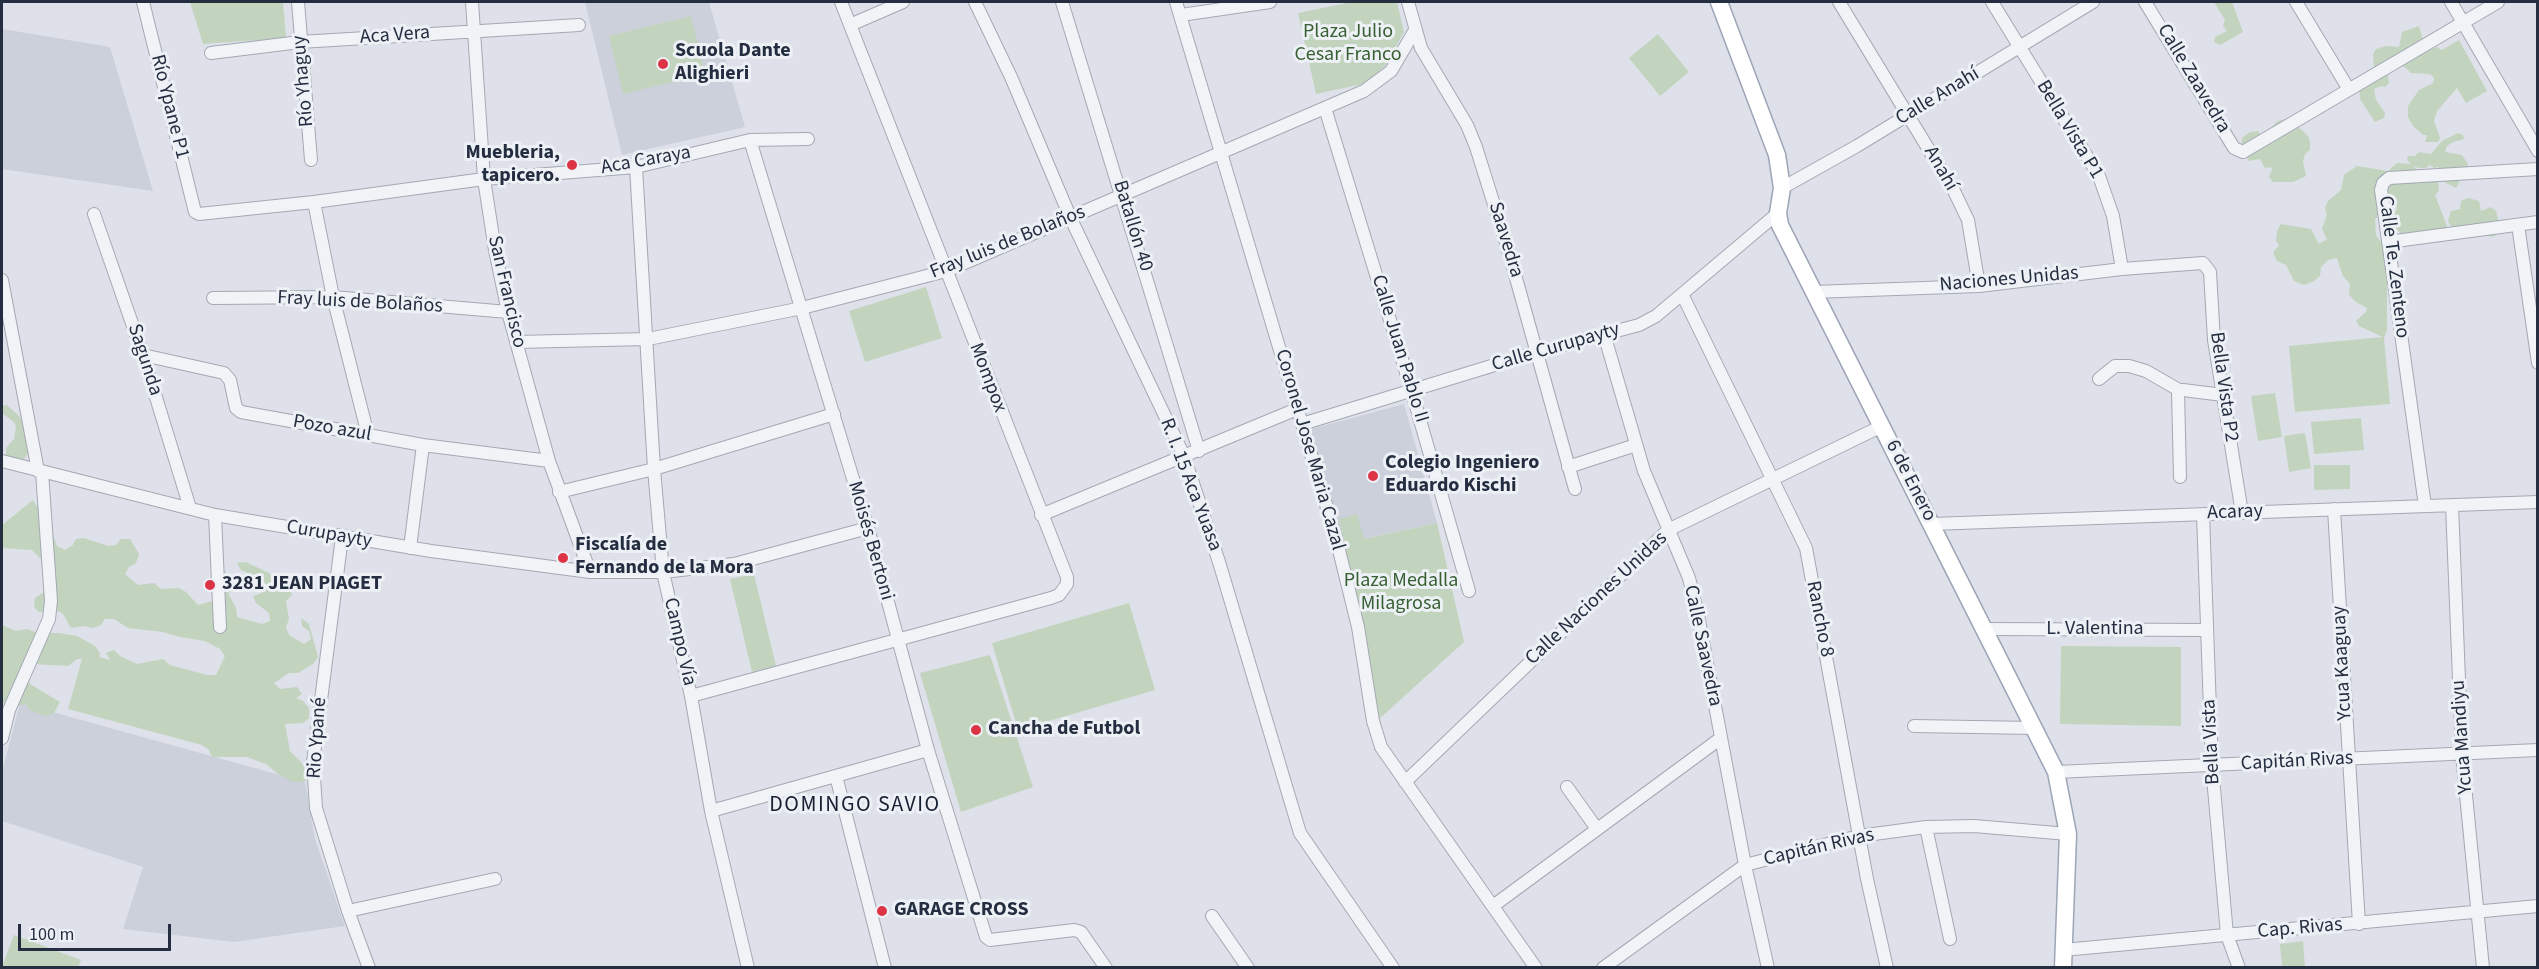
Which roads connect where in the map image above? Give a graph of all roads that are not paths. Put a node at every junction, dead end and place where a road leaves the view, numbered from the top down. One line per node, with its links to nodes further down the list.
1 (143, 2): 42 (street, Río Ypane P1)
2 (298, 2): 25 (street, Río Yhaguy)
3 (472, 2): 24 (street, San Francisco)
4 (841, 2): 22 (street, Mompox)
5 (903, 2): 22 (street)
6 (975, 2): 45 (street, R. I. 15 Aca Yuasa)
7 (1062, 2): 40 (street, Batallón 40)
8 (1176, 2): 19 (street, Coronel Jose Maria Cazal)
9 (1270, 2): 19 (street)
10 (1408, 2): 23 (street, Saavedra)
11 (1719, 2): 39 (main road, 6 de Enero)
12 (1839, 2): 30 (street, Anahí)
13 (1992, 2): 26 (street, Bella Vista P1)
14 (2093, 2): 26 (street, Calle Anahí)
15 (2145, 2): 28 (street, Calle Zaavedra)
16 (2296, 2): 28 (street)
17 (2451, 2): 20 (street)
18 (2498, 2): 20 (street)
19 (1181, 15): 33 (street, Coronel Jose Maria Cazal)
20 (2463, 22): 28 (street); 34 (street)
21 (579, 25): 24 (street, Aca Vera)
22 (850, 25): 51 (street, Mompox)
23 (1415, 30): 29 (street, Fray luis de Bolaños); 63 (street, Saavedra)
24 (474, 32): 25 (street, Aca Vera); 38 (street, San Francisco)
25 (300, 42): 27 (street, Aca Vera); 35 (street, Río Yhaguy)
26 (2018, 48): 30 (street, Calle Anahí); 50 (street, Bella Vista P1)
27 (211, 53)
28 (2348, 88)
29 (1325, 108): 33 (street, Fray luis de Bolaños); 69 (street, Calle Juan Pablo II)
30 (1909, 115): 39 (street, Calle Anahí); 53 (street, Anahí)
31 (808, 139): 32 (street, Aca Caraya)
32 (750, 140): 36 (street, Aca Caraya); 58 (street, Moisés Bertoni)
33 (1221, 151): 40 (street, Fray luis de Bolaños); 71 (street, Coronel Jose Maria Cazal)
34 (2538, 151)
35 (311, 160)
36 (636, 167): 38 (street, Aca Caraya); 61 (street, Campo Vía)
37 (2538, 169): 48 (street, Calle Te. Zenteno)
38 (483, 179): 41 (street, Aca Caraya); 59 (street, San Francisco)
39 (1782, 188): 43 (main road, 6 de Enero)
40 (1122, 195): 45 (street, Fray luis de Bolaños); 78 (street, Batallón 40)
41 (314, 202): 42 (street, Aca Caraya); 56 (street)
42 (195, 212)
43 (1778, 213): 54 (main road, 6 de Enero); 55 (street, Calle Curupayty)
44 (94, 214): 64 (street, Sagunda)
45 (1071, 219): 51 (street, Fray luis de Bolaños); 79 (street, R. I. 15 Aca Yuasa)
46 (2538, 222): 47 (street)
47 (2518, 225): 48 (street); 65 (street)
48 (2388, 242): 91 (street, Calle Te. Zenteno)
49 (2203, 263): 50 (street, Naciones Unidas); 70 (street, Bella Vista P2)
50 (2122, 269): 53 (street, Naciones Unidas)
51 (946, 271): 58 (street, Fray luis de Bolaños); 97 (street, Mompox)
52 (2, 280): 84 (street)
53 (1979, 286): 54 (street, Naciones Unidas)
54 (1814, 292): 74 (main road, 6 de Enero)
55 (1682, 294): 60 (street, Calle Curupayty); 86 (street, Rancho 8)
56 (333, 297): 57 (street, Fray luis de Bolaños); 59 (street, Fray luis de Bolaños); 75 (street)
57 (213, 298)
58 (802, 308): 61 (street, Fray luis de Bolaños); 72 (street, Moisés Bertoni)
59 (508, 312): 62 (street, San Francisco)
60 (1604, 334): 63 (street, Calle Curupayty); 77 (street, Calle Saavedra)
61 (648, 339): 62 (street, Fray luis de Bolaños); 83 (street, Campo Vía)
62 (516, 342): 80 (street, San Francisco)
63 (1536, 352): 69 (street, Calle Curupayty); 82 (street, Saavedra)
64 (142, 355): 75 (street, Pozo azul); 92 (street, Sagunda)
65 (2537, 358): 66 (street)
66 (2538, 363)
67 (2099, 379): 68 (street)
68 (2179, 390): 70 (street); 85 (street)
69 (1412, 392): 73 (street, Calle Curupayty); 105 (street, Calle Juan Pablo II)
70 (2223, 396): 94 (street, Bella Vista P2)
71 (1297, 409): 73 (street, Coronel Jose Maria Cazal); 78 (street)
72 (834, 414): 83 (street); 99 (street, Moisés Bertoni)
73 (1302, 424): 122 (street, Coronel Jose Maria Cazal)
74 (1882, 426): 86 (street, Calle Naciones Unidas); 98 (main road, 6 de Enero)
75 (368, 435): 76 (street, Pozo azul)
76 (423, 444): 80 (street, Pozo azul); 102 (street)
77 (1636, 445): 82 (street); 100 (street, Calle Saavedra)
78 (1199, 451): 79 (street)
79 (1184, 456): 97 (street); 145 (street, R. I. 15 Aca Yuasa)
80 (549, 461): 88 (street, San Francisco)
81 (2, 462): 84 (street, Curupayty)
82 (1568, 467): 87 (street, Saavedra)
83 (654, 469): 88 (street); 104 (street, Campo Vía)
84 (40, 471): 92 (street, Curupayty); 113 (street)
85 (2180, 477)
86 (1772, 482): 100 (street, Calle Naciones Unidas); 128 (street, Rancho 8)
87 (1575, 489)
88 (559, 492): 103 (street, San Francisco)
89 (2538, 502): 90 (street, Acaray)
90 (2452, 505): 91 (street, Acaray); 117 (street, Ycua Mandiyu)
91 (2425, 506): 93 (street, Acaray)
92 (190, 508): 96 (street, Curupayty)
93 (2334, 509): 94 (street, Acaray); 118 (street, Ycua Kaaguay)
94 (2242, 513): 95 (street, Acaray)
95 (2203, 514): 98 (street, Acaray); 108 (street, Bella Vista)
96 (215, 515): 101 (street, Curupayty); 106 (street)
97 (1041, 515): 109 (street, Mompox)
98 (1932, 524): 107 (main road, 6 de Enero)
99 (868, 528): 104 (street, Curupayty); 109 (street, Moisés Bertoni)
100 (1668, 530): 114 (street, Calle Saavedra); 122 (street, Calle Naciones Unidas)
101 (342, 537): 102 (street, Curupayty); 133 (street, Rio Ypané)
102 (410, 548): 103 (street, Curupayty)
103 (590, 572): 104 (street, Curupayty)
104 (663, 572): 110 (street, Campo Vía)
105 (1469, 591)
106 (220, 627)
107 (1984, 629): 108 (street, L. Valentina); 112 (main road, 6 de Enero)
108 (2206, 630): 119 (street, Bella Vista)
109 (897, 639): 110 (street); 115 (street, Moisés Bertoni)
110 (691, 696): 124 (street, Campo Vía)
111 (1914, 726): 112 (street)
112 (2034, 728): 120 (main road, 6 de Enero)
113 (2, 738)
114 (1721, 738): 126 (street); 129 (street, Calle Saavedra)
115 (928, 750): 121 (street); 143 (street, Moisés Bertoni)
116 (2538, 750): 117 (street, Capitán Rivas)
117 (2462, 754): 118 (street, Capitán Rivas); 134 (street, Ycua Mandiyu)
118 (2349, 759): 119 (street, Capitán Rivas); 136 (street, Ycua Kaaguay)
119 (2212, 766): 120 (street, Capitán Rivas); 137 (street, Bella Vista)
120 (2056, 772): 127 (main road, 6 de Enero)
121 (836, 776): 124 (street); 142 (street)
122 (1406, 782): 131 (street, Coronel Jose Maria Cazal)
123 (1567, 787): 126 (street)
124 (711, 811): 141 (street, Campo Vía)
125 (1926, 827): 127 (street, Capitán Rivas); 128 (street, Capitán Rivas); 138 (street)
126 (1597, 829): 131 (street)
127 (2068, 834): 139 (main road, 6 de Enero)
128 (1860, 836): 129 (street, Capitán Rivas); 149 (street, Rancho 8)
129 (1745, 865): 147 (street, Capitán Rivas); 148 (street, Calle Saavedra)
130 (495, 879): 133 (street)
131 (1493, 906): 146 (street, Coronel Jose Maria Cazal)
132 (2538, 906): 134 (street, Cap. Rivas)
133 (348, 910): 140 (street, Rio Ypané)
134 (2479, 913): 136 (street, Cap. Rivas); 152 (street, Ycua Mandiyu)
135 (1212, 916): 144 (street)
136 (2359, 924): 137 (street, Cap. Rivas)
137 (2227, 935): 139 (street, Cap. Rivas); 151 (street, Bella Vista)
138 (1950, 939)
139 (2063, 950): 150 (main road, 6 de Enero)
140 (369, 968)
141 (748, 968)
142 (885, 968)
143 (1106, 968)
144 (1248, 968)
145 (1393, 968)
146 (1536, 968)
147 (1603, 968)
148 (1768, 968)
149 (1887, 968)
150 (2063, 968)
151 (2240, 968)
152 (2482, 968)

